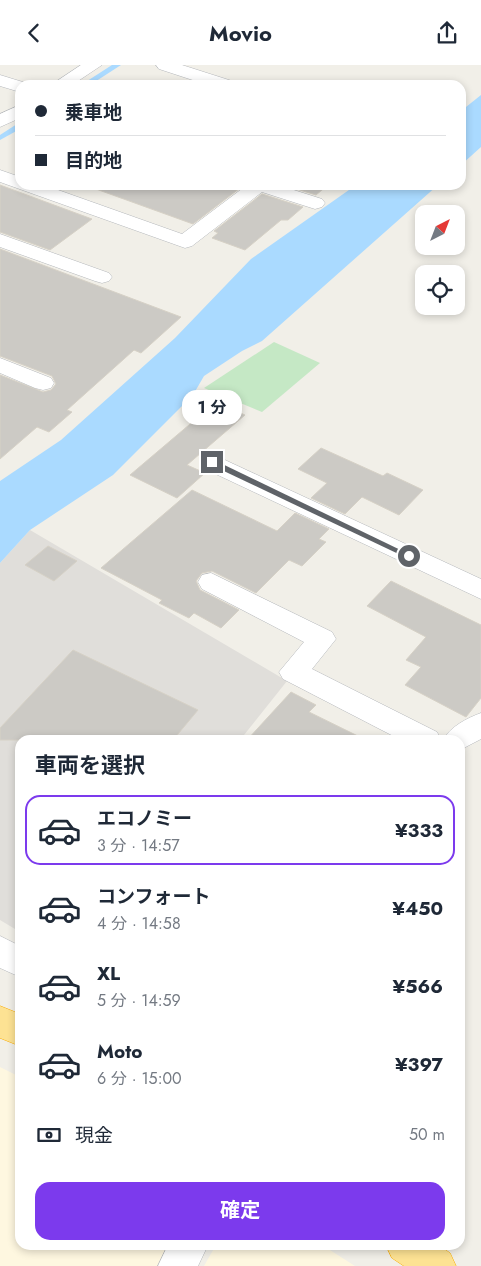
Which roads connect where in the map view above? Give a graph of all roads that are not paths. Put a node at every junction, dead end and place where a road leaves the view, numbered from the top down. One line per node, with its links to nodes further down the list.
1 (92, 65): 4 (street)
2 (166, 65): 5 (street)
3 (0, 80): 6 (street)
4 (68, 80)
5 (211, 80)
6 (15, 85)
7 (15, 113): 8 (street)
8 (0, 122)
9 (0, 176): 10 (street)
10 (15, 181)
11 (40, 190): 12 (street)
12 (252, 190)
13 (274, 190): 14 (street)
14 (315, 203)
15 (0, 240): 16 (street)
16 (102, 277)
17 (0, 365): 18 (street)
18 (43, 383)
19 (212, 462): 21 (street)
20 (211, 582): 23 (street)
21 (481, 590)
22 (481, 724): 24 (street)
23 (417, 735)
24 (464, 735)
25 (0, 950): 26 (street)
26 (15, 960)
27 (0, 1021): 28 (highway)
28 (15, 1028)
29 (186, 1250): 31 (street)
30 (413, 1250): 32 (highway)
31 (177, 1266)
32 (438, 1266)

